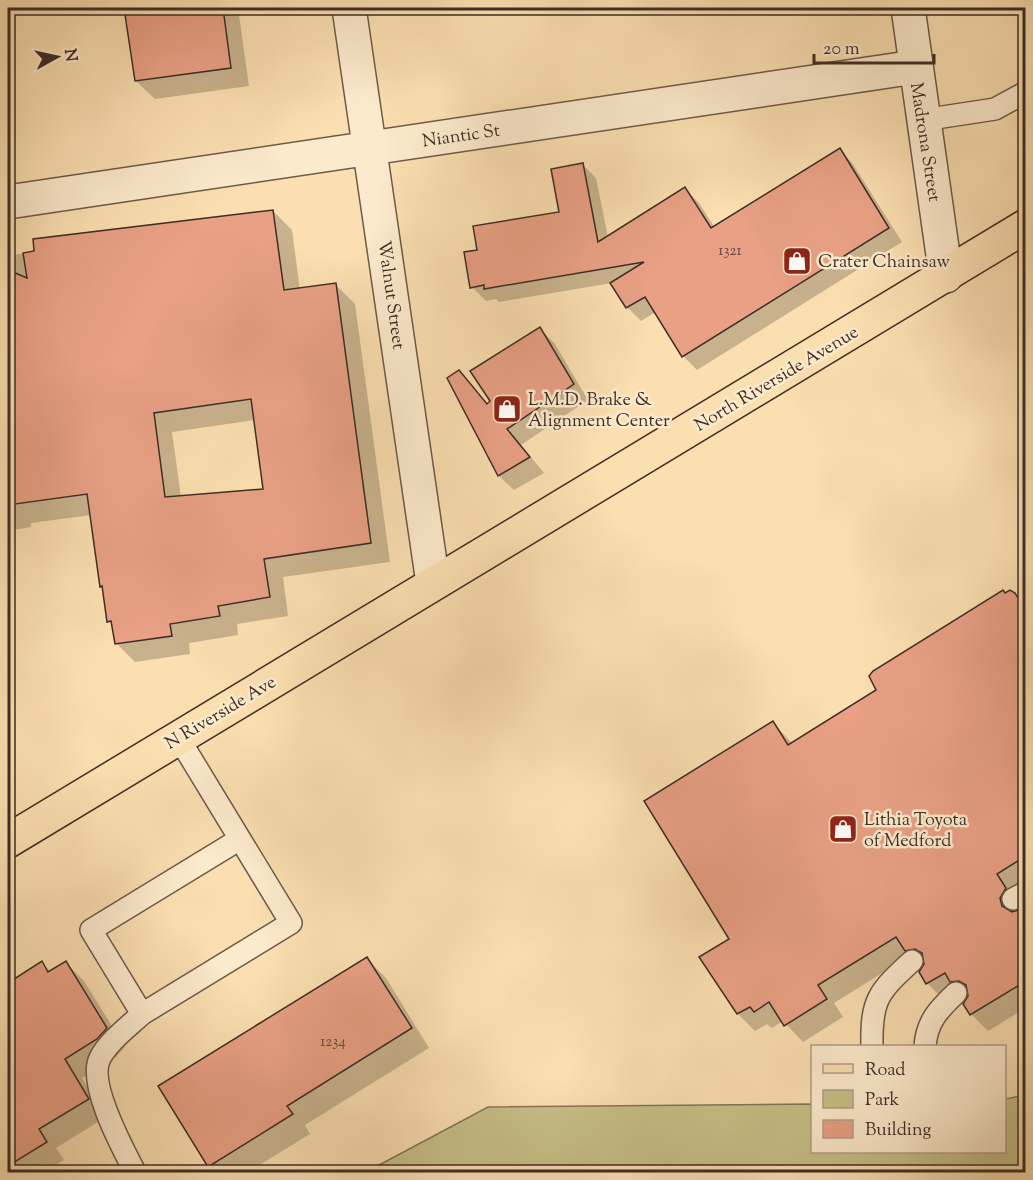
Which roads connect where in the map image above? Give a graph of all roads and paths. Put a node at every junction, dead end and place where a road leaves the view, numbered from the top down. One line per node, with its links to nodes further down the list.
1 (349, 8): 6 (street, Walnut Street)
2 (908, 8): 3 (street, Madrona Street)
3 (915, 67): 5 (street, Madrona Street); 6 (street, Niantic St)
4 (1026, 92): 5 (lane)
5 (923, 120): 9 (street, Madrona Street)
6 (370, 148): 7 (street, Niantic St); 10 (street, Walnut Street)
7 (8, 202)
8 (1026, 226): 9 (main road, North Riverside Avenue)
9 (946, 276): 10 (main road, North Riverside Avenue)
10 (433, 583): 11 (main road, N Riverside Ave)
11 (178, 737): 12 (lane); 13 (main road, N Riverside Ave)
12 (240, 839): 16 (lane); 16 (lane)
13 (8, 841)
14 (912, 961): 17 (lane)
15 (956, 993): 18 (lane)
16 (142, 1014): 19 (lane)
17 (872, 1045)
18 (925, 1045)
19 (135, 1173)

